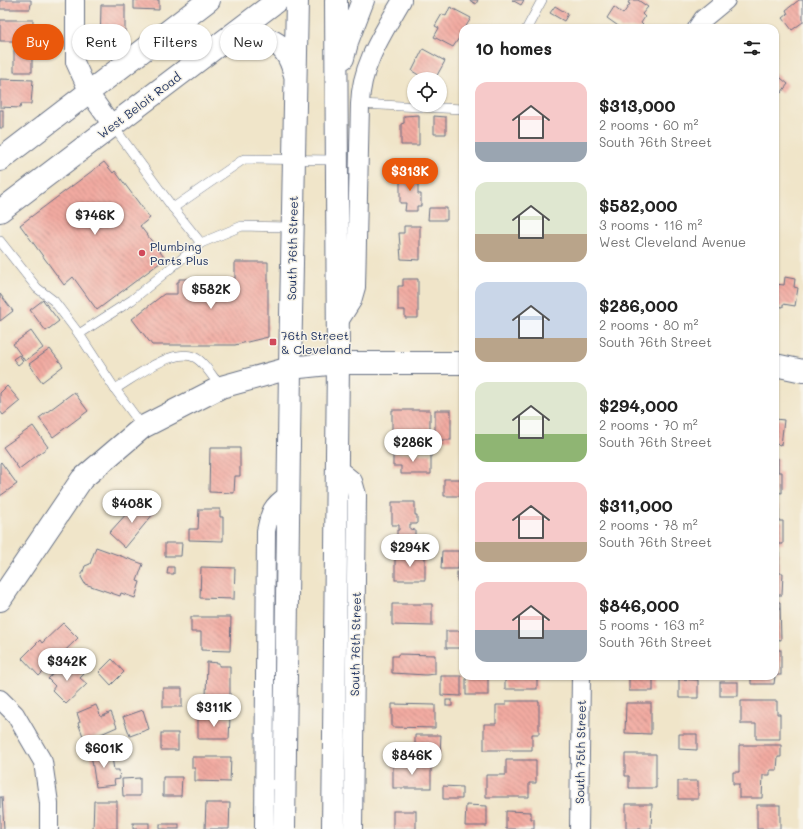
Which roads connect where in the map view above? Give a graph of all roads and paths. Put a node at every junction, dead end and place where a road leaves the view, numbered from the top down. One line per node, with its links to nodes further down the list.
1 (75, 0): 17 (street)
2 (209, 0): 17 (main road)
3 (278, 0): 10 (main road, West Beloit Road)
4 (297, 0): 15 (main road, South 76th Street)
5 (336, 0): 16 (main road, South 76th Street)
6 (363, 0): 16 (main road)
7 (402, 0): 18 (street)
8 (542, 0): 11 (lane)
9 (726, 0): 12 (street)
10 (247, 24)
11 (529, 24)
12 (700, 24)
13 (220, 44): 20 (main road, West Beloit Road)
14 (277, 45): 15 (main road)
15 (295, 78): 21 (main road, South 76th Street)
16 (336, 82): 23 (main road, South 76th Street)
17 (89, 93): 20 (street); 22 (main road)
18 (360, 98): 19 (lane); 29 (street)
19 (459, 109)
20 (112, 124): 24 (lane); 25 (main road, West Beloit Road)
21 (294, 159): 23 (lane); 24 (lane); 26 (main road, South 76th Street)
22 (0, 160)
23 (337, 160): 29 (main road, South 76th Street)
24 (173, 208): 28 (lane)
25 (0, 211)
26 (292, 227): 28 (lane); 34 (main road, South 76th Street)
27 (0, 241): 30 (lane)
28 (201, 242): 30 (lane)
29 (338, 323): 31 (main road, South 76th Street)
30 (79, 334): 37 (lane)
31 (338, 363): 32 (main road); 34 (main road); 39 (main road, South 76th Street)
32 (459, 363)
33 (779, 367): 35 (main road)
34 (290, 368): 36 (main road); 40 (main road, South 76th Street)
35 (803, 371)
36 (220, 387): 37 (lane); 38 (main road)
37 (115, 389): 38 (lane)
38 (143, 427): 41 (main road)
39 (337, 468): 47 (main road, South 76th Street); 48 (street, South 76th Street)
40 (288, 495): 45 (street); 46 (main road, South 76th Street)
41 (0, 600)
42 (581, 680): 49 (street, South 75th Street)
43 (0, 699): 44 (street)
44 (49, 829)
45 (264, 829)
46 (284, 829)
47 (333, 829)
48 (353, 829)
49 (579, 829)

